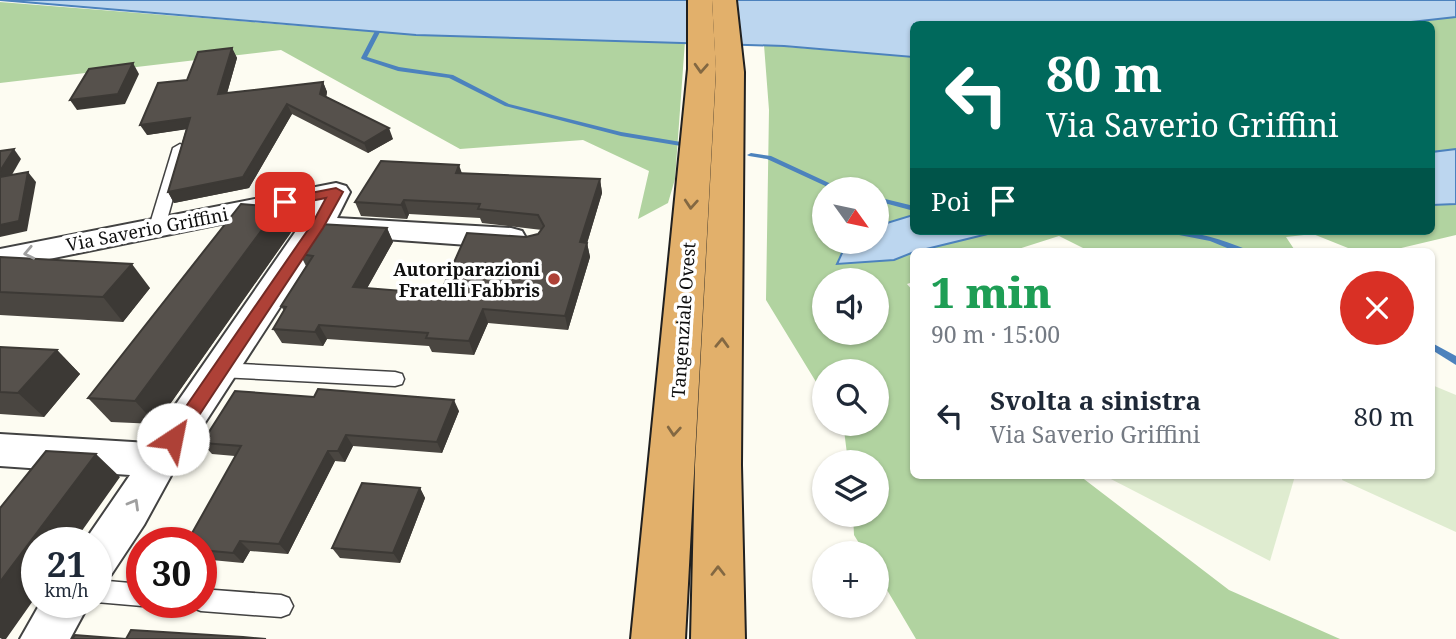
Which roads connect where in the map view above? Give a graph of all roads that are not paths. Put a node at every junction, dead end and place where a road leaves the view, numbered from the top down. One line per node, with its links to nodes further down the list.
1 (700, 0): 3 (highway, Tangenziale Ovest, one-way to 3)
2 (724, 0): 3 (highway, Tangenziale Ovest)
3 (712, 136): 18 (highway, Tangenziale Ovest, one-way to 18); 19 (highway, Tangenziale Ovest, one-way to 3)
4 (180, 148): 6 (lane)
5 (318, 225): 6 (street, Via Saverio Griffini); 7 (street); 9 (street)
6 (157, 227): 8 (street, Via Saverio Griffini, one-way to 8)
7 (530, 239)
8 (0, 259)
9 (220, 370): 10 (lane); 12 (street)
10 (395, 379)
11 (0, 450): 12 (street)
12 (159, 460): 13 (street, one-way to 12)
13 (112, 538)
14 (217, 601): 15 (lane)
15 (281, 606)
16 (57, 618): 17 (street)
17 (43, 639)
18 (658, 639)
19 (718, 639)

